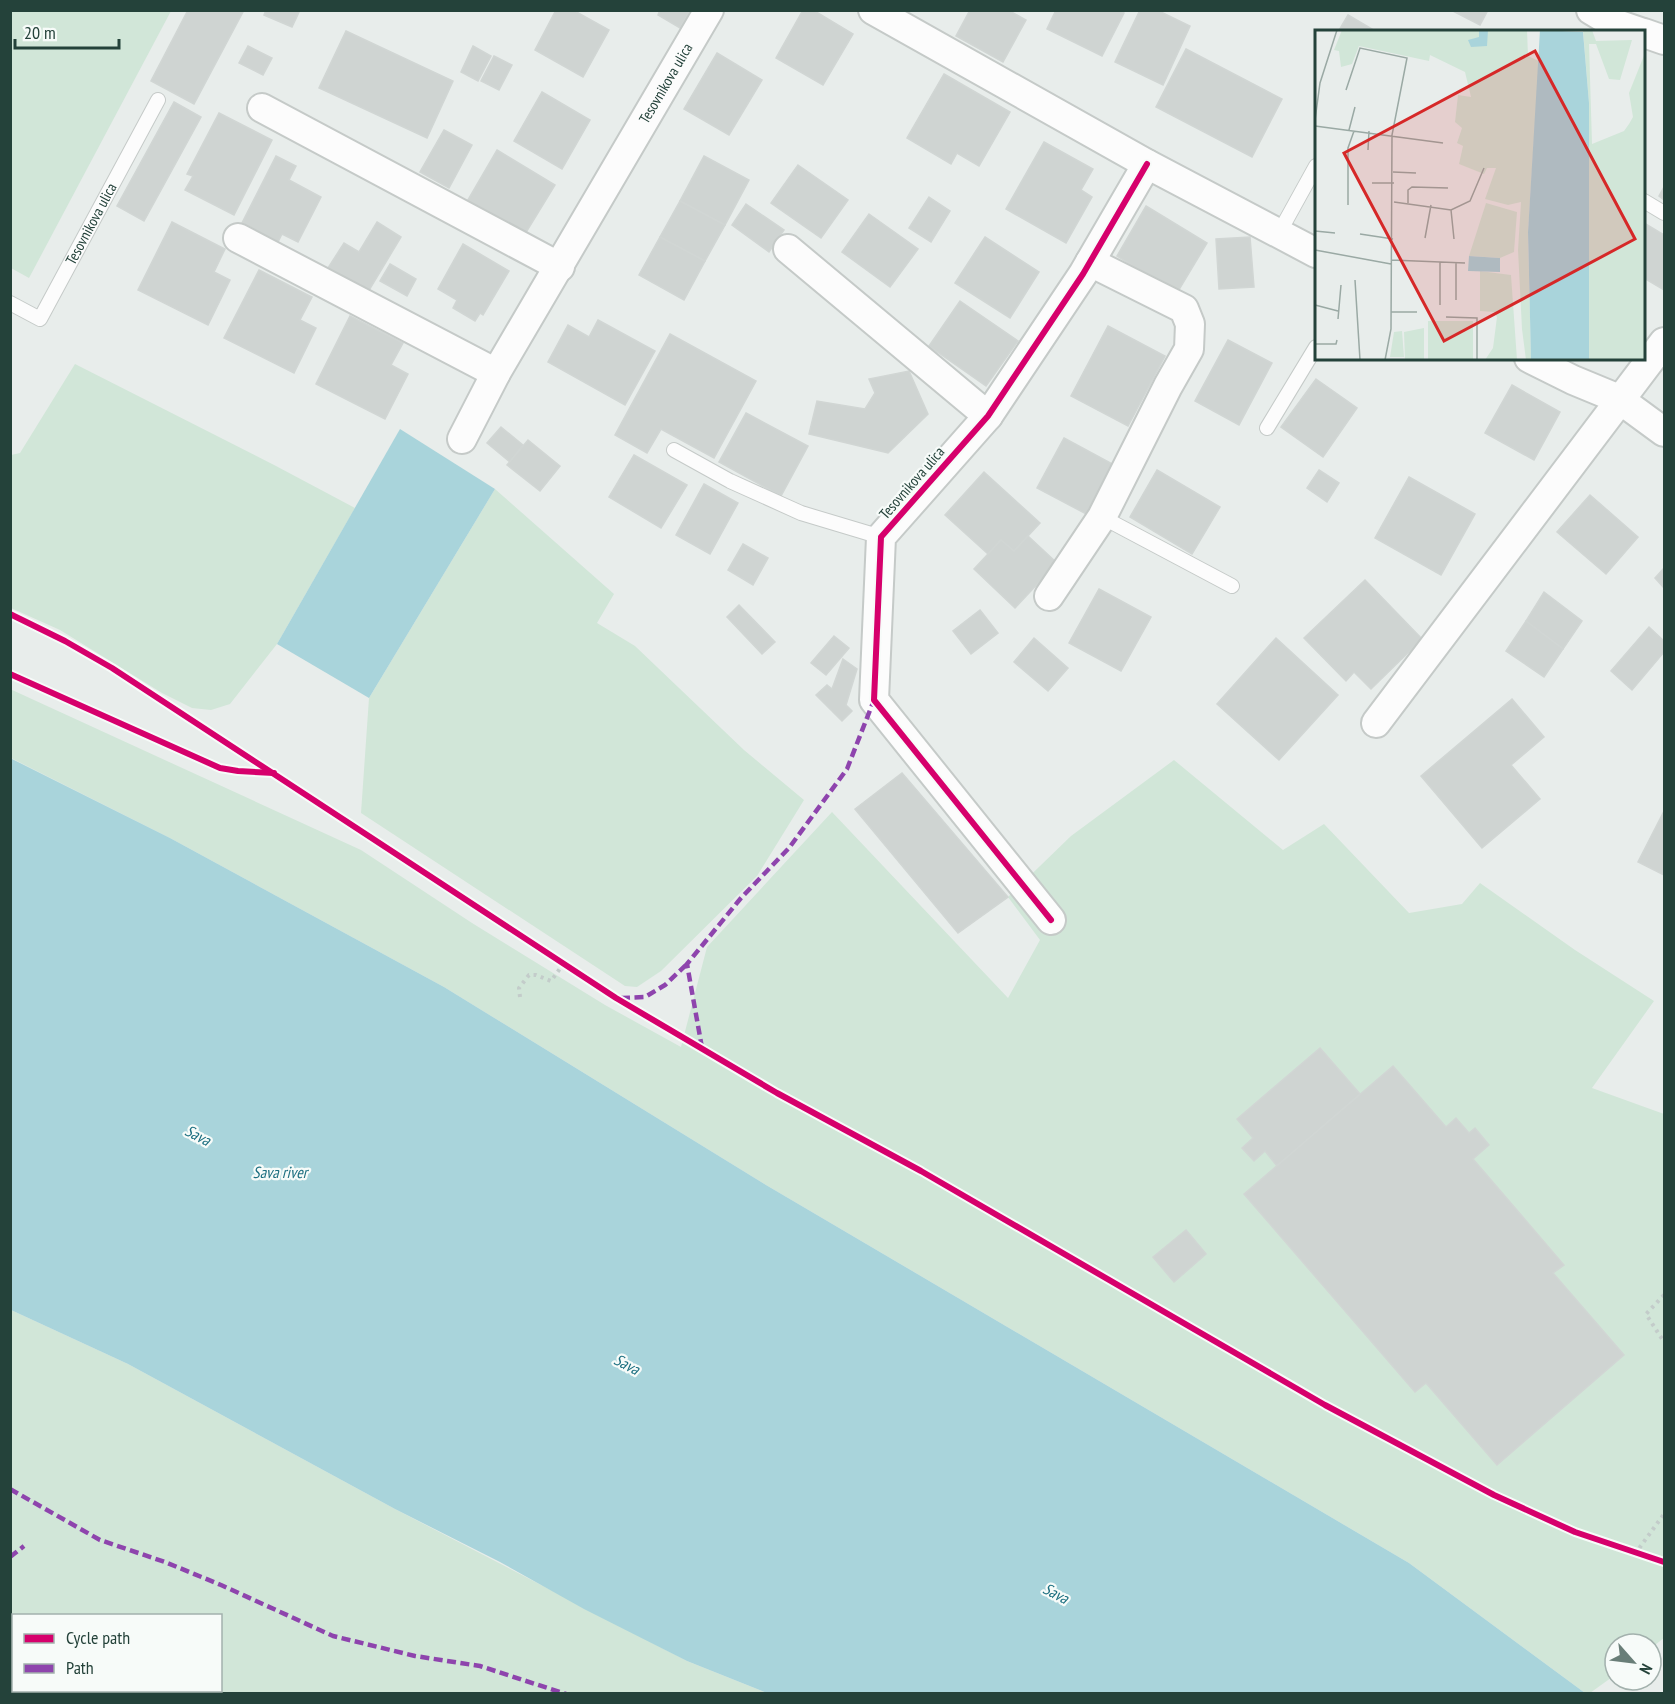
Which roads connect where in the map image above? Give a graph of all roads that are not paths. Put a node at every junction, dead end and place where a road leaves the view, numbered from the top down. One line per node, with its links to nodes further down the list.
1 (709, 10): 18 (street, Tesovnikova ulica)
2 (1591, 10): 4 (street)
3 (890, 15): 9 (street)
4 (1636, 30)
5 (1645, 33): 6 (street)
6 (1665, 40)
7 (158, 100): 19 (lane, Tesovnikova ulica)
8 (262, 108): 18 (street)
9 (1147, 164): 13 (street); 17 (street, Tesovnikova ulica)
10 (1315, 169): 13 (lane)
11 (1645, 202): 12 (lane)
12 (1665, 213)
13 (1279, 233): 16 (street)
14 (238, 238): 23 (street)
15 (788, 249): 25 (street)
16 (1315, 252)
17 (1090, 262): 25 (street, Tesovnikova ulica); 30 (street)
18 (560, 267): 23 (street, Tesovnikova ulica)
19 (10, 303)
20 (1665, 342): 24 (street)
21 (1315, 351): 26 (lane)
22 (1533, 360): 24 (street)
23 (496, 374): 28 (street, Tesovnikova ulica)
24 (1619, 399): 27 (street); 34 (street)
25 (988, 416): 31 (street, Tesovnikova ulica)
26 (1267, 428)
27 (1665, 432)
28 (462, 438)
29 (674, 450): 31 (lane)
30 (1102, 517): 32 (lane); 33 (street)
31 (881, 537): 35 (street, Tesovnikova ulica)
32 (1232, 586)
33 (1049, 596)
34 (1376, 723)
35 (1051, 920)

